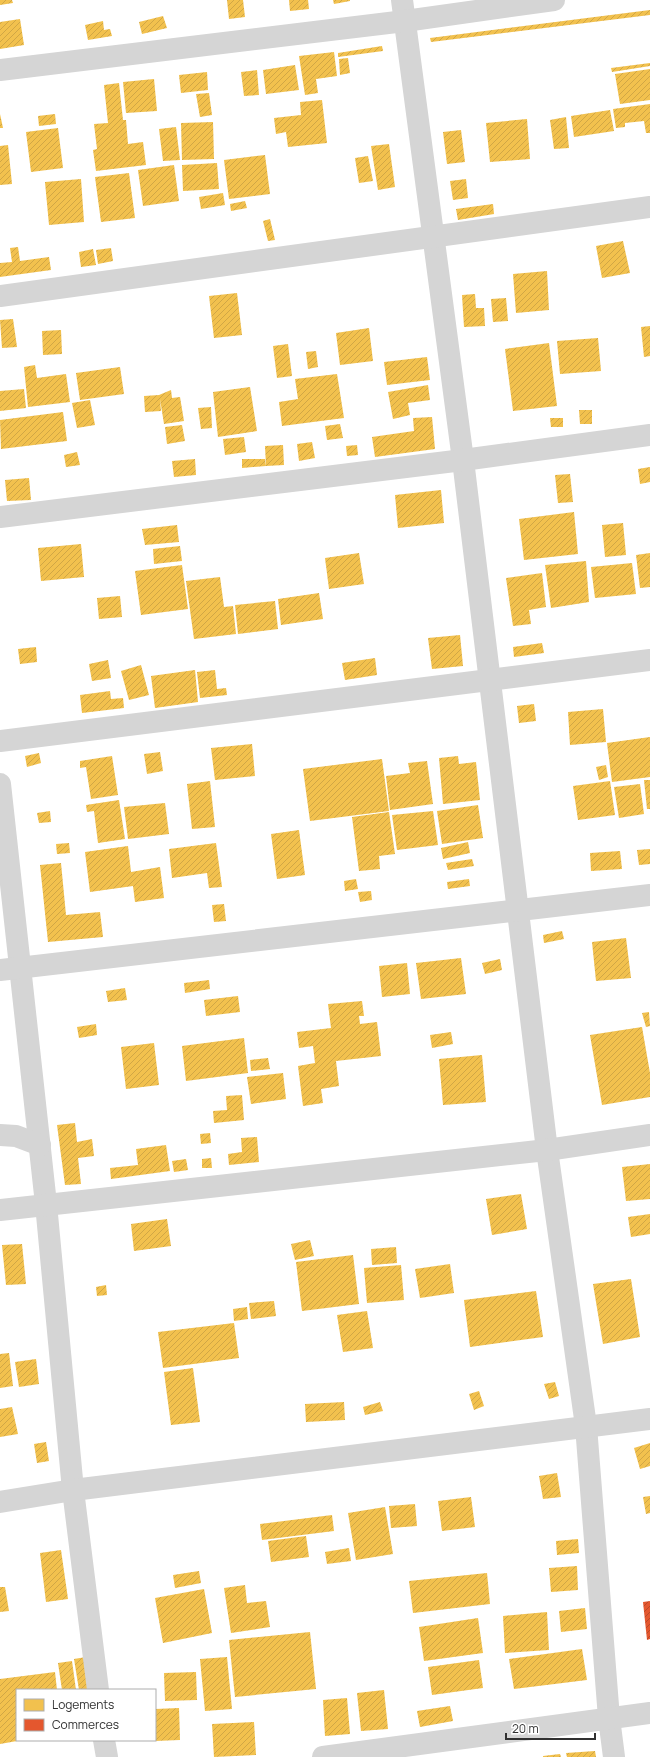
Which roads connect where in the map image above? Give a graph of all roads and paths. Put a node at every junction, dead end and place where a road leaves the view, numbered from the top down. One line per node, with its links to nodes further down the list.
1 (554, 0): 2 (street)
2 (404, 10): 3 (street); 5 (street)
3 (0, 70)
4 (650, 207): 5 (street)
5 (434, 238): 6 (street); 8 (street)
6 (0, 296)
7 (650, 435): 8 (street)
8 (463, 460): 9 (street); 11 (street)
9 (0, 517)
10 (650, 660): 11 (street)
11 (490, 680): 12 (street); 15 (street)
12 (0, 741)
13 (0, 784): 16 (street)
14 (650, 895): 15 (street)
15 (519, 909): 16 (street); 20 (street)
16 (10, 969): 19 (street)
17 (0, 1135): 19 (street)
18 (650, 1135): 20 (street)
19 (40, 1145): 21 (street)
20 (547, 1150): 21 (street); 24 (street)
21 (46, 1204): 22 (street); 25 (street)
22 (0, 1210)
23 (650, 1419): 24 (street)
24 (586, 1426): 25 (street); 29 (street)
25 (73, 1490): 26 (street); 27 (street)
26 (0, 1502)
27 (98, 1689)
28 (650, 1712): 29 (street)
29 (609, 1718): 32 (street); 33 (street)
30 (104, 1741): 31 (street)
31 (107, 1757)
32 (322, 1757)
33 (614, 1757)

